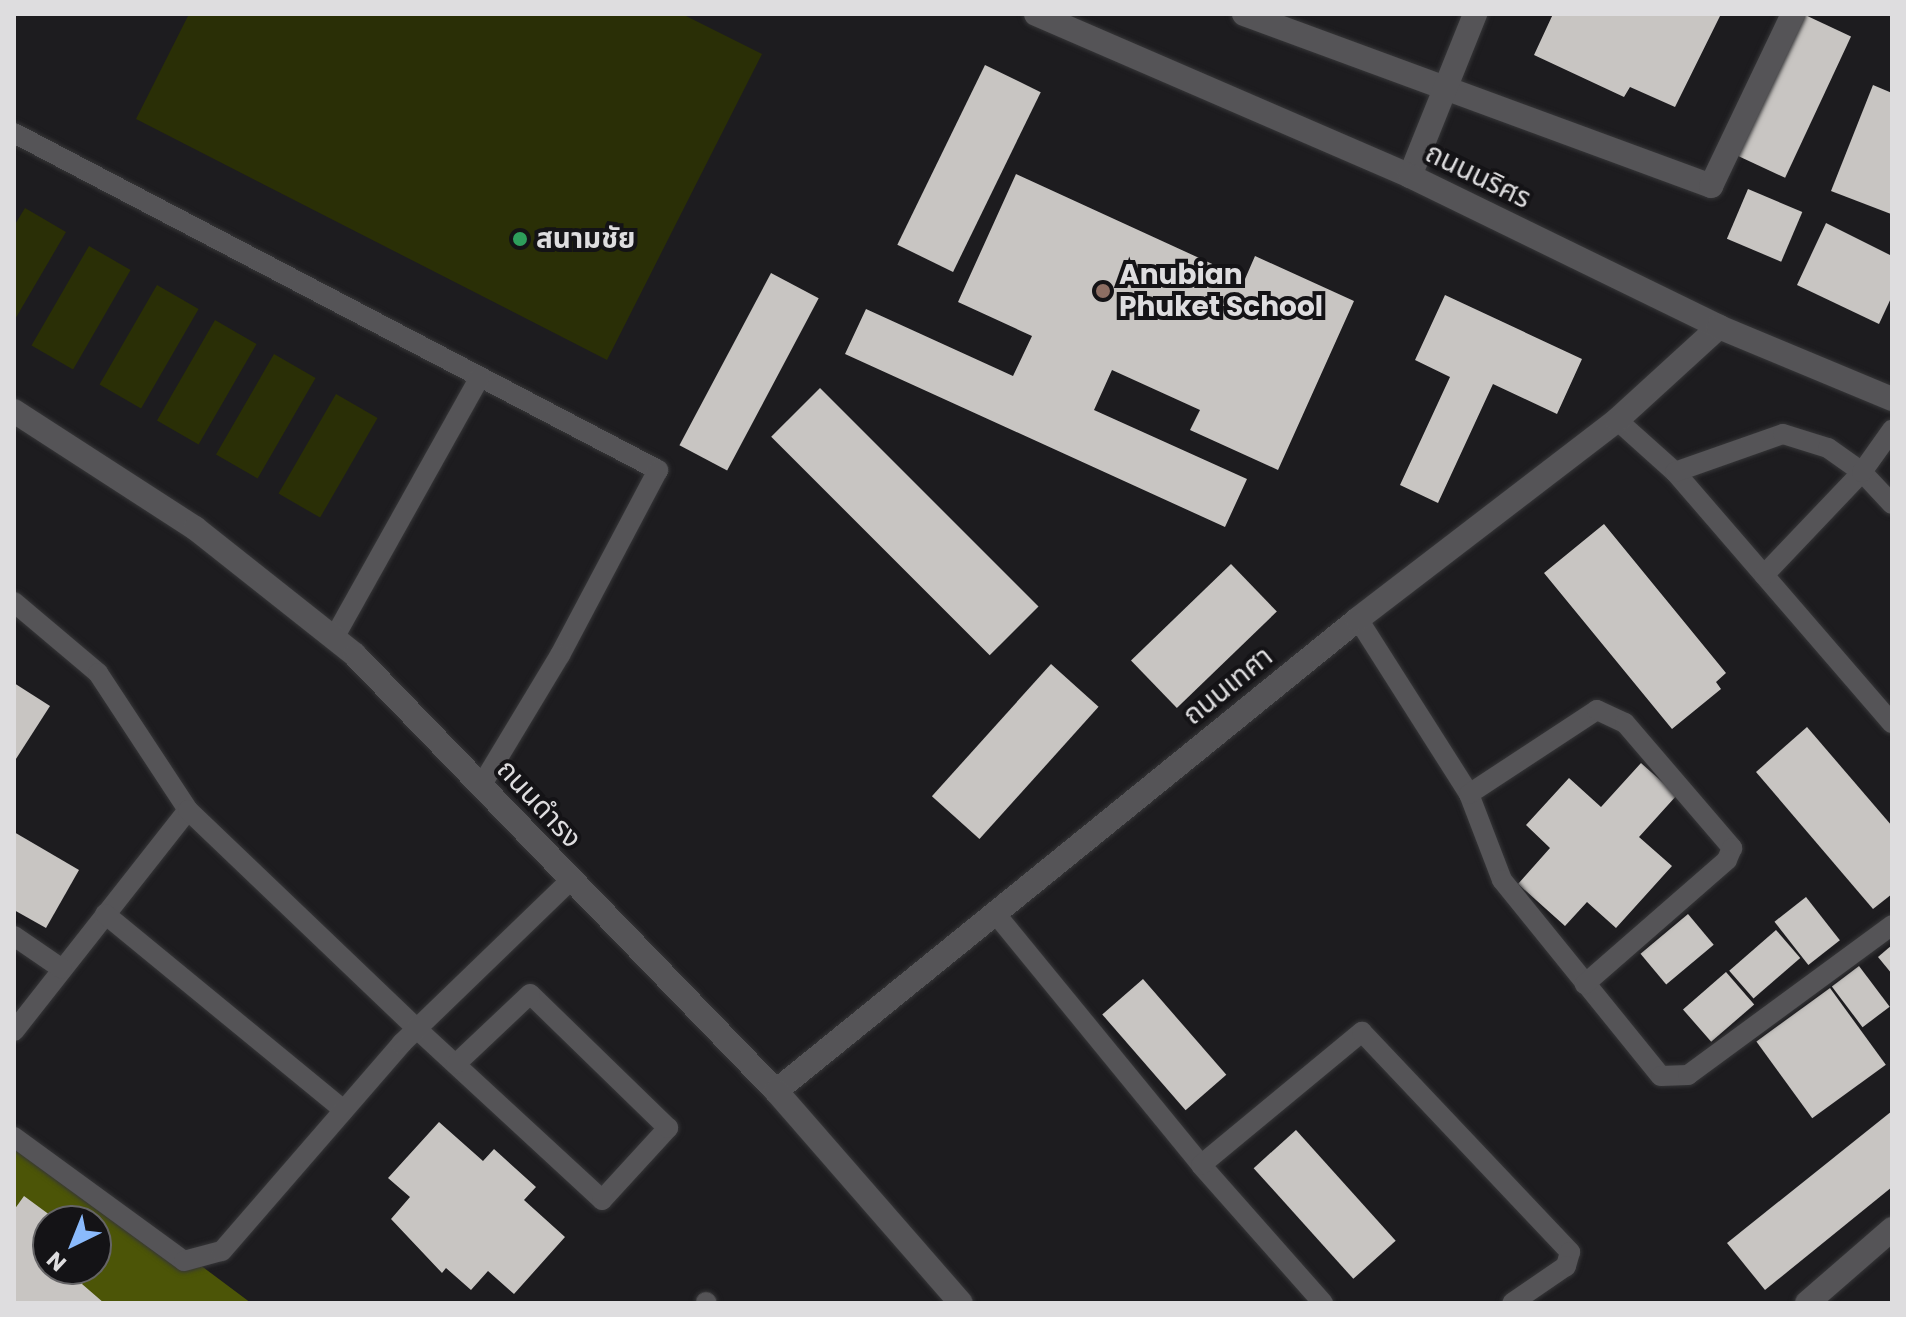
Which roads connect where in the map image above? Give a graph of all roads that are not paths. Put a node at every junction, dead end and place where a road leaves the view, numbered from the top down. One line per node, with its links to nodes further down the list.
1 (1036, 14): 7 (street, ถนนนริศร)
2 (1244, 14): 5 (street)
3 (1475, 14): 5 (street)
4 (1793, 14): 5 (street)
5 (1441, 88): 7 (street)
6 (14, 133): 9 (lane)
7 (1410, 176): 8 (street, ถนนนริศร)
8 (1719, 327): 10 (street, ถนนนริศร); 12 (street, ถนนเทศา)
9 (480, 377): 20 (lane); 22 (lane)
10 (1892, 399)
11 (14, 411): 20 (street, ถนนดำรง)
12 (1617, 420): 14 (lane); 19 (street, ถนนเทศา)
13 (1892, 430): 15 (lane)
14 (1675, 472): 15 (lane); 17 (lane)
15 (1862, 472): 16 (lane); 17 (lane)
16 (1892, 504)
17 (1764, 575): 21 (lane)
18 (14, 602): 24 (lane)
19 (1358, 619): 23 (lane); 26 (street, ถนนเทศา)
20 (334, 638): 22 (street, ถนนดำรง)
21 (1892, 723)
22 (481, 786): 25 (street, ถนนดำรง)
23 (1469, 794): 31 (lane); 31 (lane)
24 (188, 810): 27 (lane); 32 (lane)
25 (569, 882): 32 (lane); 35 (street, ถนนดำรง)
26 (995, 913): 35 (street, ถนนเทศา); 38 (lane)
27 (105, 914): 30 (lane); 36 (lane)
28 (1892, 925): 31 (lane)
29 (14, 936): 30 (lane)
30 (62, 969): 33 (lane)
31 (1585, 984)
32 (417, 1029): 34 (lane); 36 (lane)
33 (14, 1031)
34 (456, 1064): 34 (lane)
35 (776, 1091): 40 (street, ถนนดำรง)
36 (344, 1110): 37 (lane)
37 (14, 1137)
38 (1201, 1165): 41 (lane); 42 (lane)
39 (1892, 1229): 43 (street)
40 (961, 1303)
41 (1323, 1303)
42 (1512, 1303)
43 (1807, 1303)

